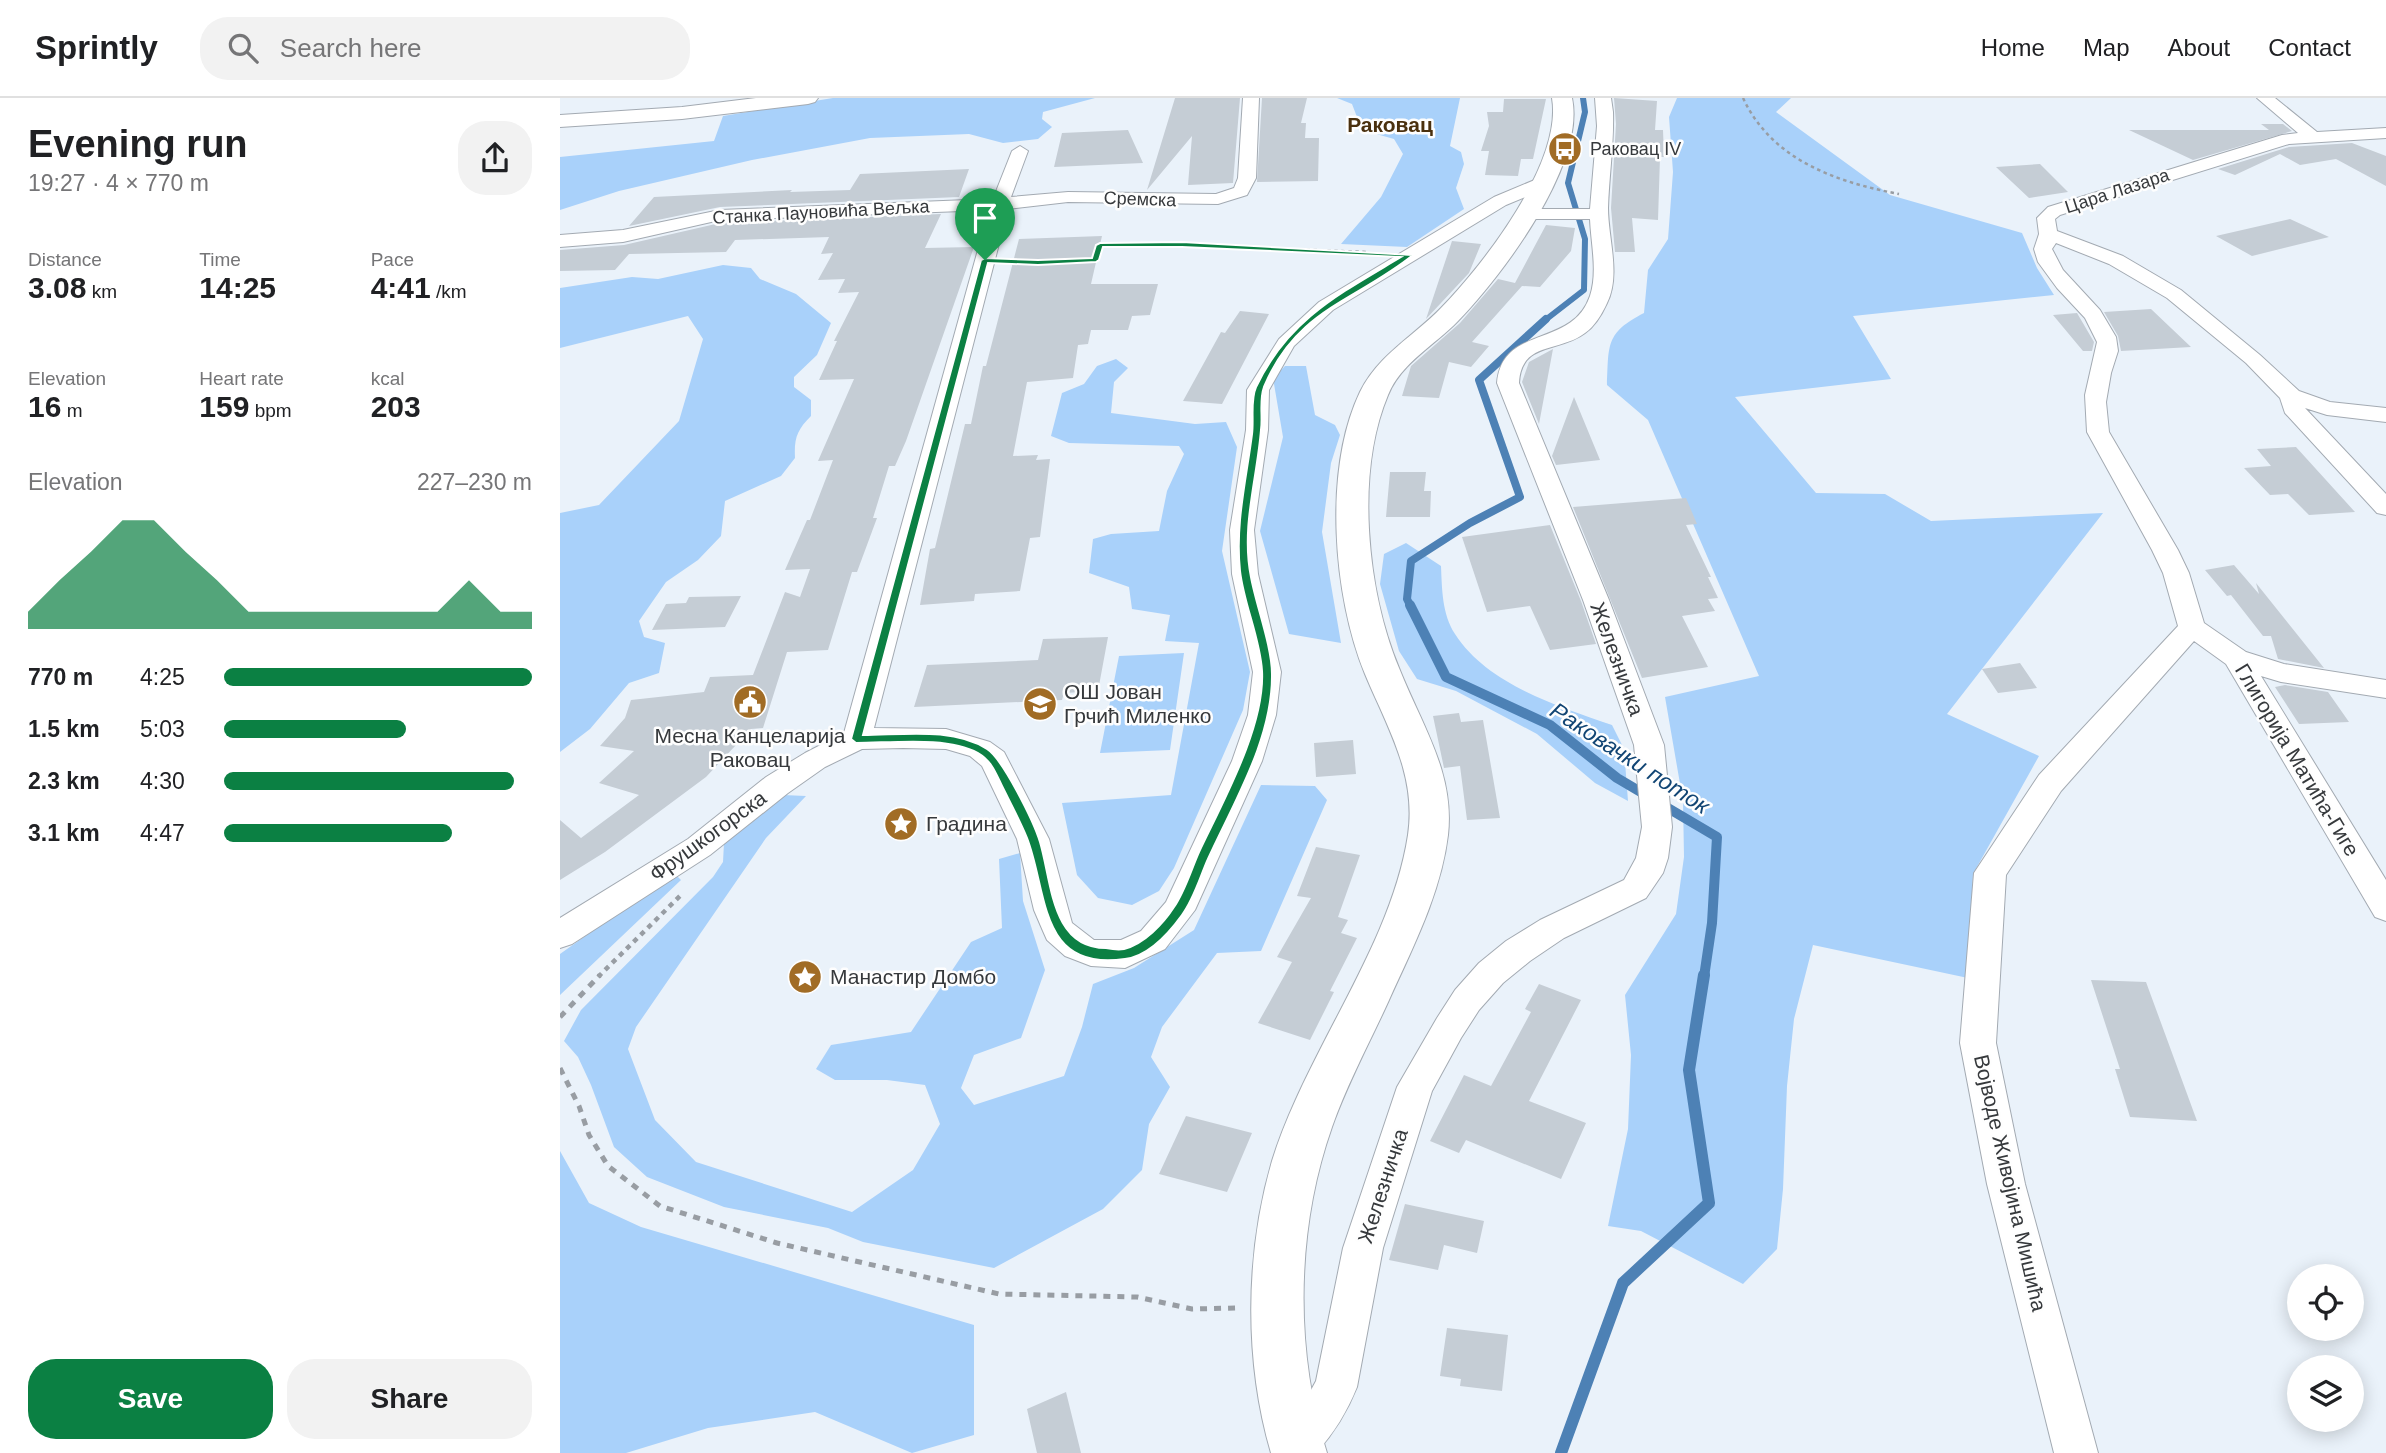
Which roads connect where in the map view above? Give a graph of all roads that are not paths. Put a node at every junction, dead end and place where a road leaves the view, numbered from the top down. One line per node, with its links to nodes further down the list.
1 (808, 98): 6 (street)
2 (1251, 98): 11 (street, Сремска)
3 (1562, 98): 10 (street, Железничка)
4 (1603, 98): 12 (street, Железничка)
5 (2265, 98): 7 (street)
6 (560, 121)
7 (2311, 136): 8 (street, Цара Лазара); 13 (street, Цара Лазара)
8 (2381, 136)
9 (1020, 151): 11 (street)
10 (1534, 198): 12 (street); 21 (street); 24 (street, Железничка)
11 (1000, 204): 14 (street, Станка Пауновића Вељка); 21 (street)
12 (1598, 214): 24 (street, Железничка)
13 (2048, 234): 15 (street, Цара Лазара); 18 (street)
14 (560, 241)
15 (2291, 396): 16 (street, Цара Лазара); 17 (street)
16 (2386, 415)
17 (2386, 508)
18 (2192, 627): 19 (street, Глигорија Матића-Гиге); 25 (street, Војводе Живојина Мишића)
19 (2236, 658): 20 (street); 22 (street, Глигорија Матића-Гиге)
20 (2386, 689)
21 (856, 739): 23 (street, Фрушкогорска)
22 (2386, 908)
23 (560, 935)
24 (1297, 1448)
25 (2076, 1453)

